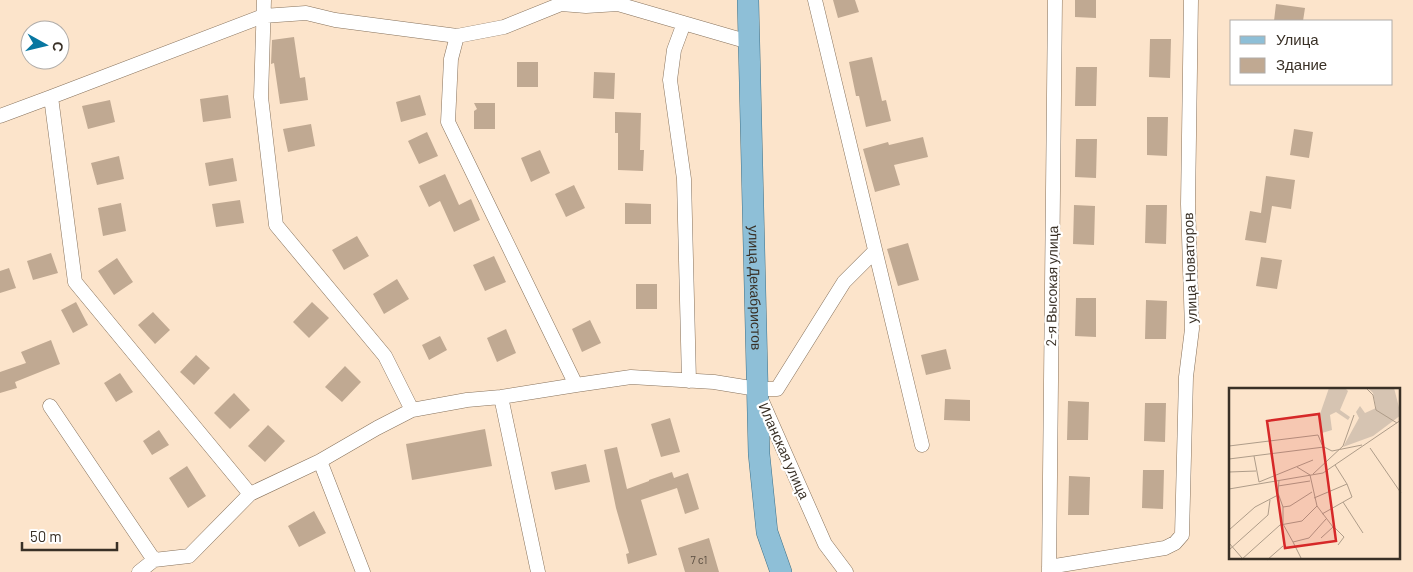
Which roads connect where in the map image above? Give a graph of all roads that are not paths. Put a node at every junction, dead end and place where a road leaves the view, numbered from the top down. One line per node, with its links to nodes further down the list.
1 (264, 0): 7 (street)
2 (748, 0): 10 (main road, улица Декабристов)
3 (815, 0): 13 (street)
4 (1055, 0): 24 (street, 2-я Высокая улица)
5 (1191, 0): 24 (street, улица Новаторов)
6 (585, 3): 8 (street); 9 (street)
7 (263, 16): 9 (street); 11 (street); 19 (street)
8 (684, 23): 10 (street); 14 (street)
9 (458, 36): 15 (street)
10 (749, 42): 16 (main road, улица Декабристов)
11 (51, 97): 12 (street); 22 (street)
12 (0, 116)
13 (875, 251): 16 (street, Иланская улица); 20 (street)
14 (689, 380): 15 (street); 16 (street)
15 (576, 385): 17 (street)
16 (757, 390): 28 (main road, улица Декабристов); 29 (street, Иланская улица)
17 (501, 397): 19 (street); 27 (street)
18 (50, 406): 23 (street)
19 (412, 410): 21 (street)
20 (922, 445)
21 (320, 461): 22 (street); 26 (street)
22 (250, 494): 23 (street)
23 (154, 560): 25 (street)
24 (1049, 569)
25 (140, 572)
26 (363, 572)
27 (538, 572)
28 (781, 572)
29 (846, 572)

